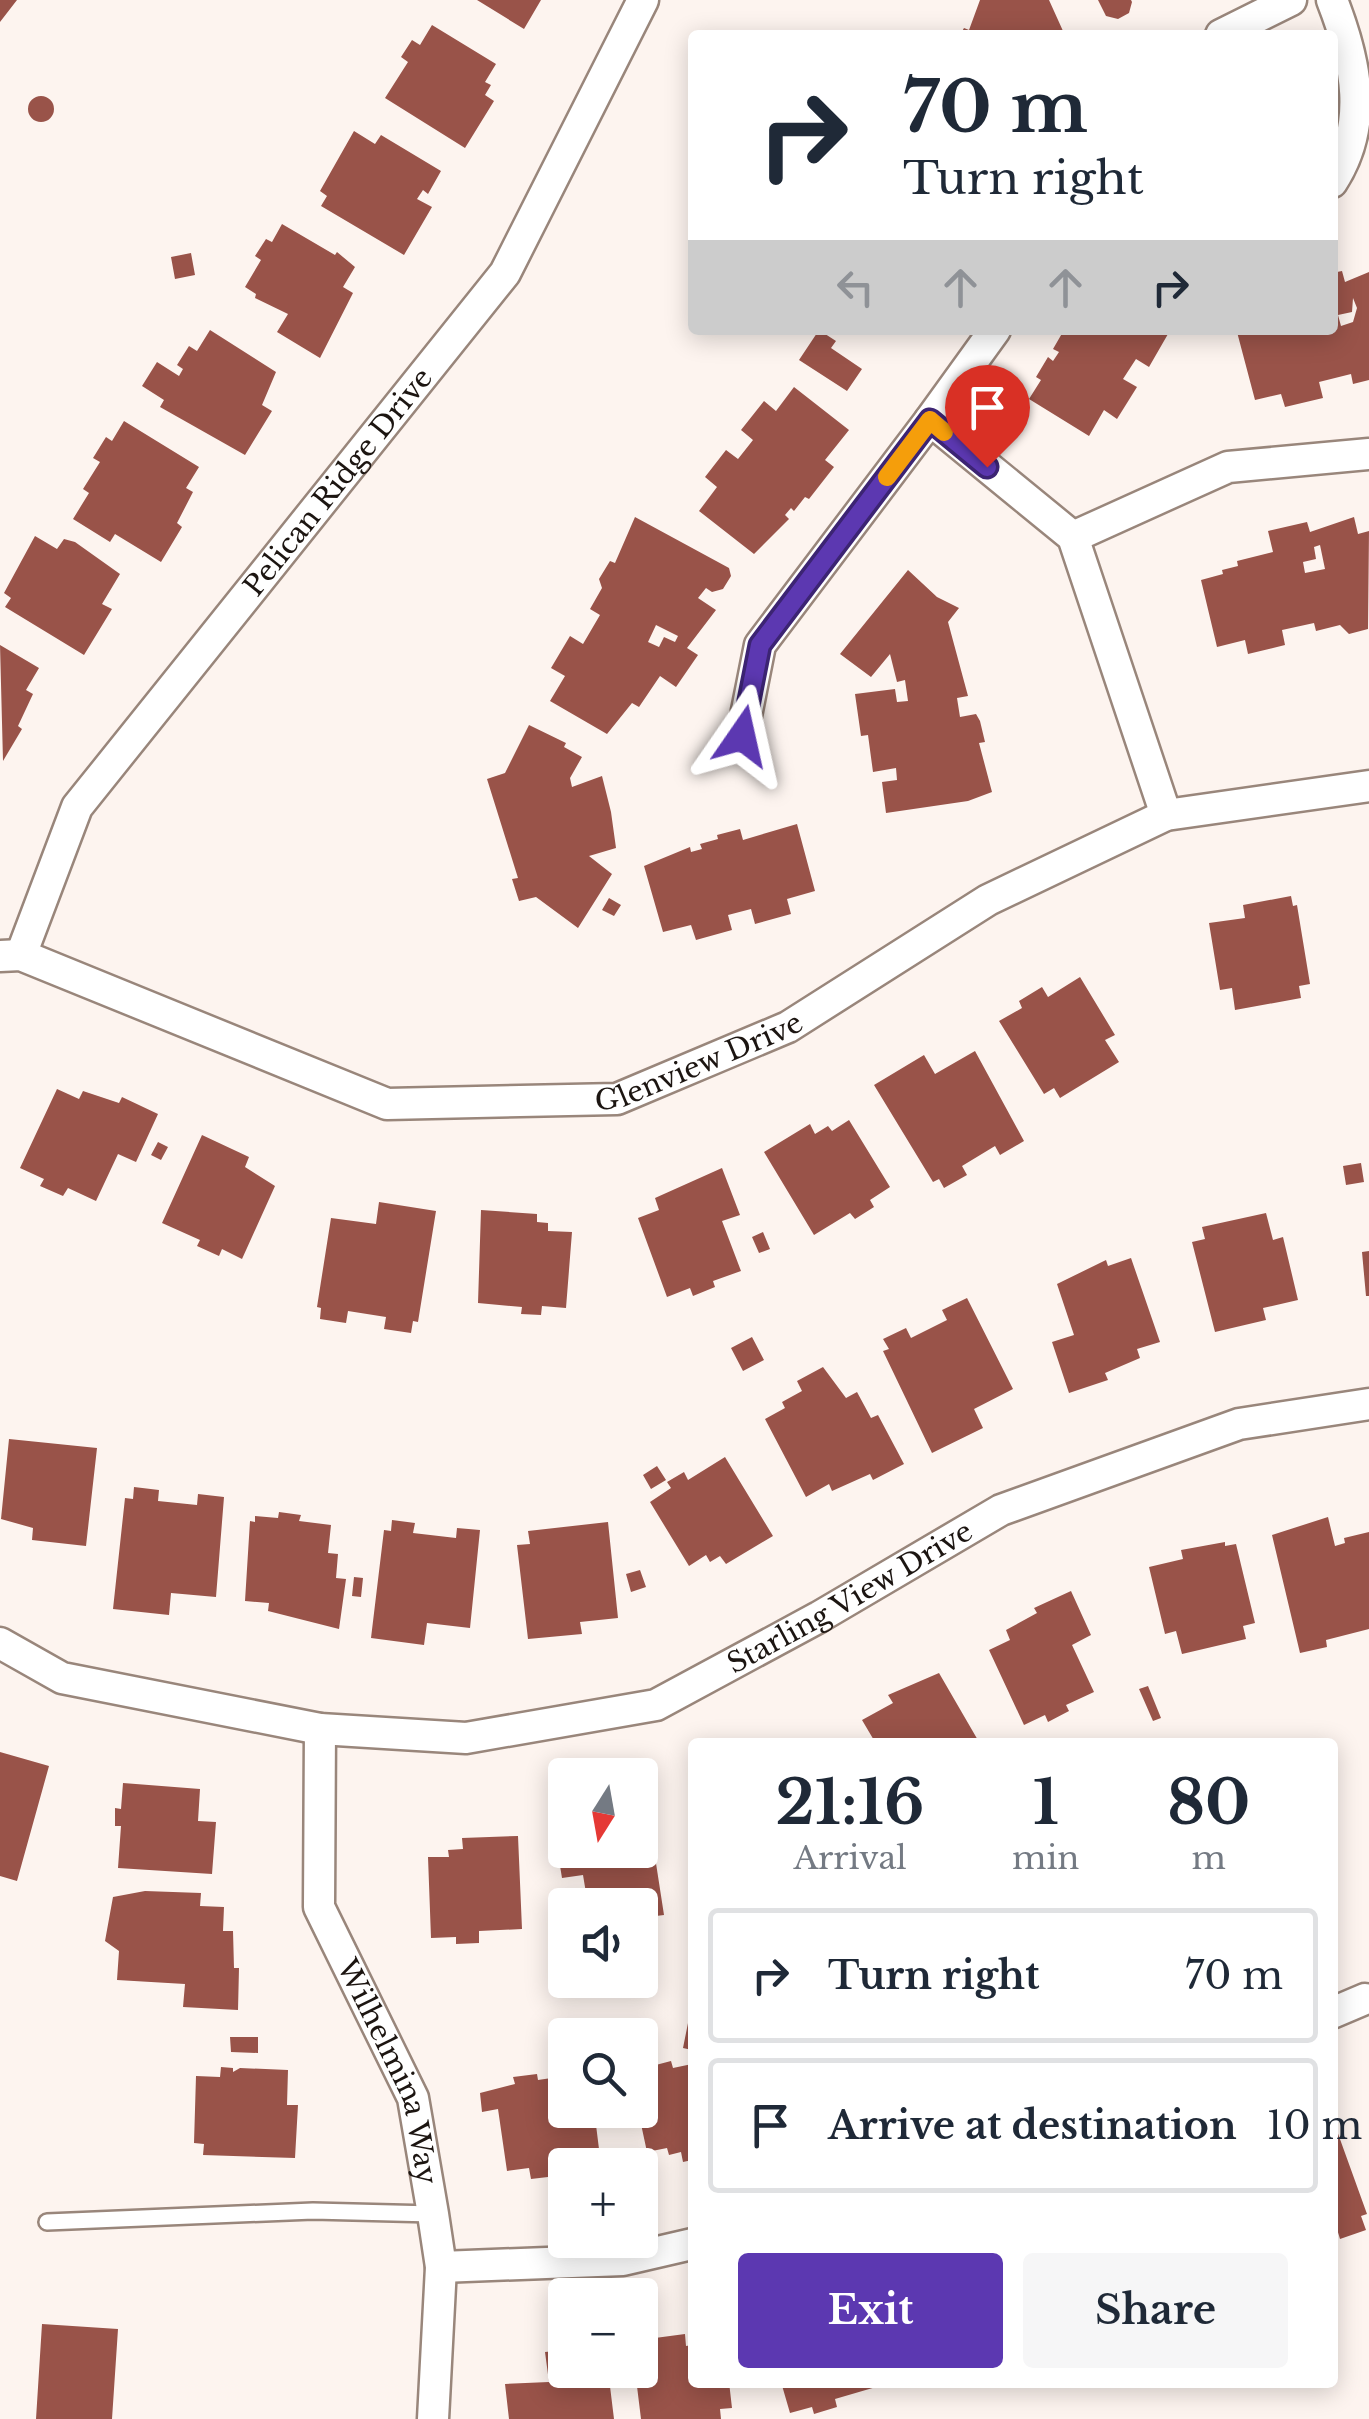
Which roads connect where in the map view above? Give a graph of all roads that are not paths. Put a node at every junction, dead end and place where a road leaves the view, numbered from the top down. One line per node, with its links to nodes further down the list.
1 (643, 0): 13 (street, Pelican Ridge Drive)
2 (1291, 0): 4 (street)
3 (1332, 0): 5 (street)
4 (1231, 30)
5 (1338, 176)
6 (991, 335): 7 (street)
7 (930, 420): 9 (street); 10 (street)
8 (1369, 454): 9 (street)
9 (1073, 537): 12 (street)
10 (742, 736)
11 (1369, 786): 12 (street, Glenview Drive)
12 (1166, 815): 13 (street, Glenview Drive)
13 (10, 956)
14 (1369, 1404): 16 (street, Starling View Drive)
15 (0, 1643): 16 (street, Starling View Drive)
16 (320, 1728): 19 (street, Wilhelmina Way)
17 (1365, 1999): 18 (street)
18 (1338, 2010)
19 (433, 2214): 20 (lane); 22 (street, Wilhelmina Way)
20 (47, 2222)
21 (688, 2245): 22 (street)
22 (441, 2267): 23 (street, Wilhelmina Way)
23 (432, 2419)

